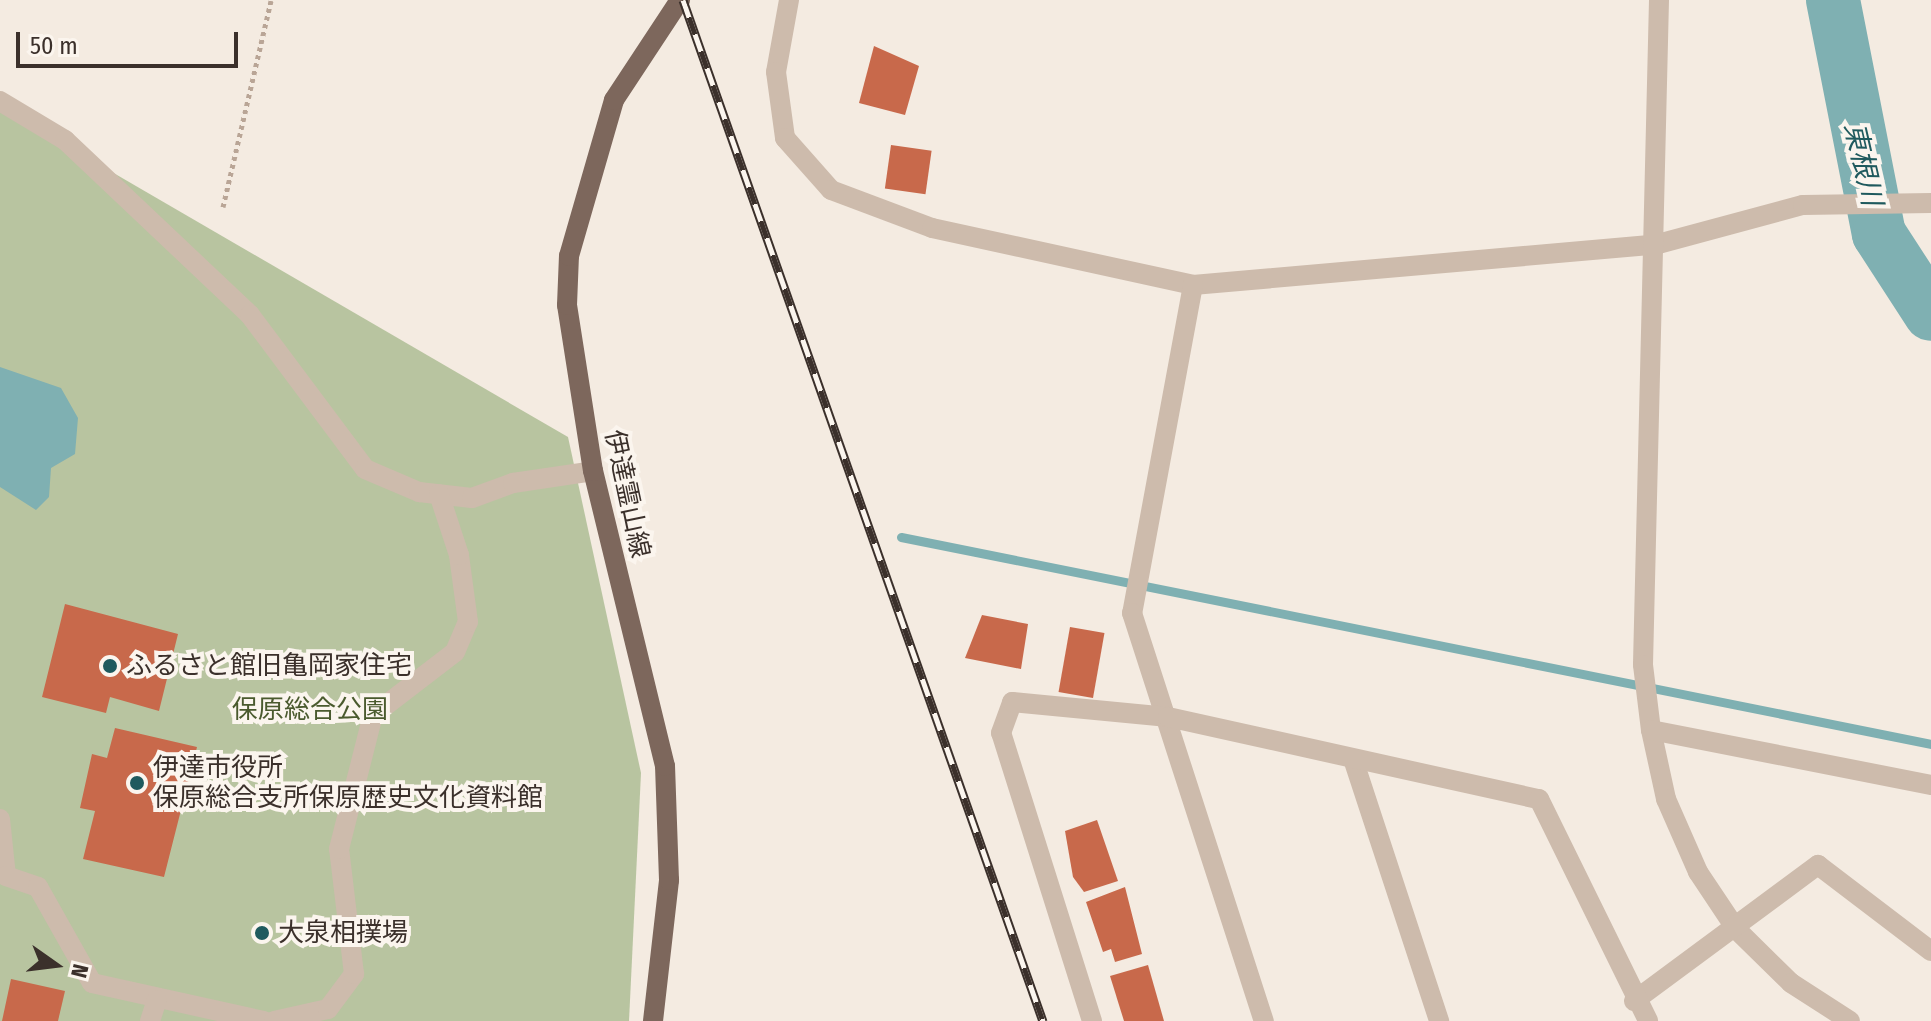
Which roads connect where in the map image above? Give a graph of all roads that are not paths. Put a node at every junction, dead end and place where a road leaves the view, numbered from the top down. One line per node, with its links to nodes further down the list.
1 (789, 0): 7 (street)
2 (1659, 0): 6 (street)
3 (674, 7): 8 (main road, 伊達霊山線)
4 (0, 101): 9 (street)
5 (1931, 203): 6 (street)
6 (1658, 244): 7 (street); 11 (street)
7 (1193, 285): 10 (street)
8 (593, 471): 9 (street); 23 (main road, 伊達霊山線)
9 (439, 494): 22 (street)
10 (1168, 717): 12 (street); 24 (street); 25 (street)
11 (1651, 730): 13 (street); 16 (street)
12 (1353, 759): 19 (street); 26 (street)
13 (1931, 785)
14 (0, 819): 15 (street)
15 (3, 881): 18 (street)
16 (1736, 929): 17 (street); 19 (street); 28 (street)
17 (1931, 951)
18 (157, 1000): 20 (street); 21 (street)
19 (1634, 1001): 27 (street)
20 (150, 1021)
21 (264, 1021)
22 (274, 1021)
23 (653, 1021)
24 (1092, 1021)
25 (1264, 1021)
26 (1439, 1021)
27 (1648, 1021)
28 (1850, 1021)

